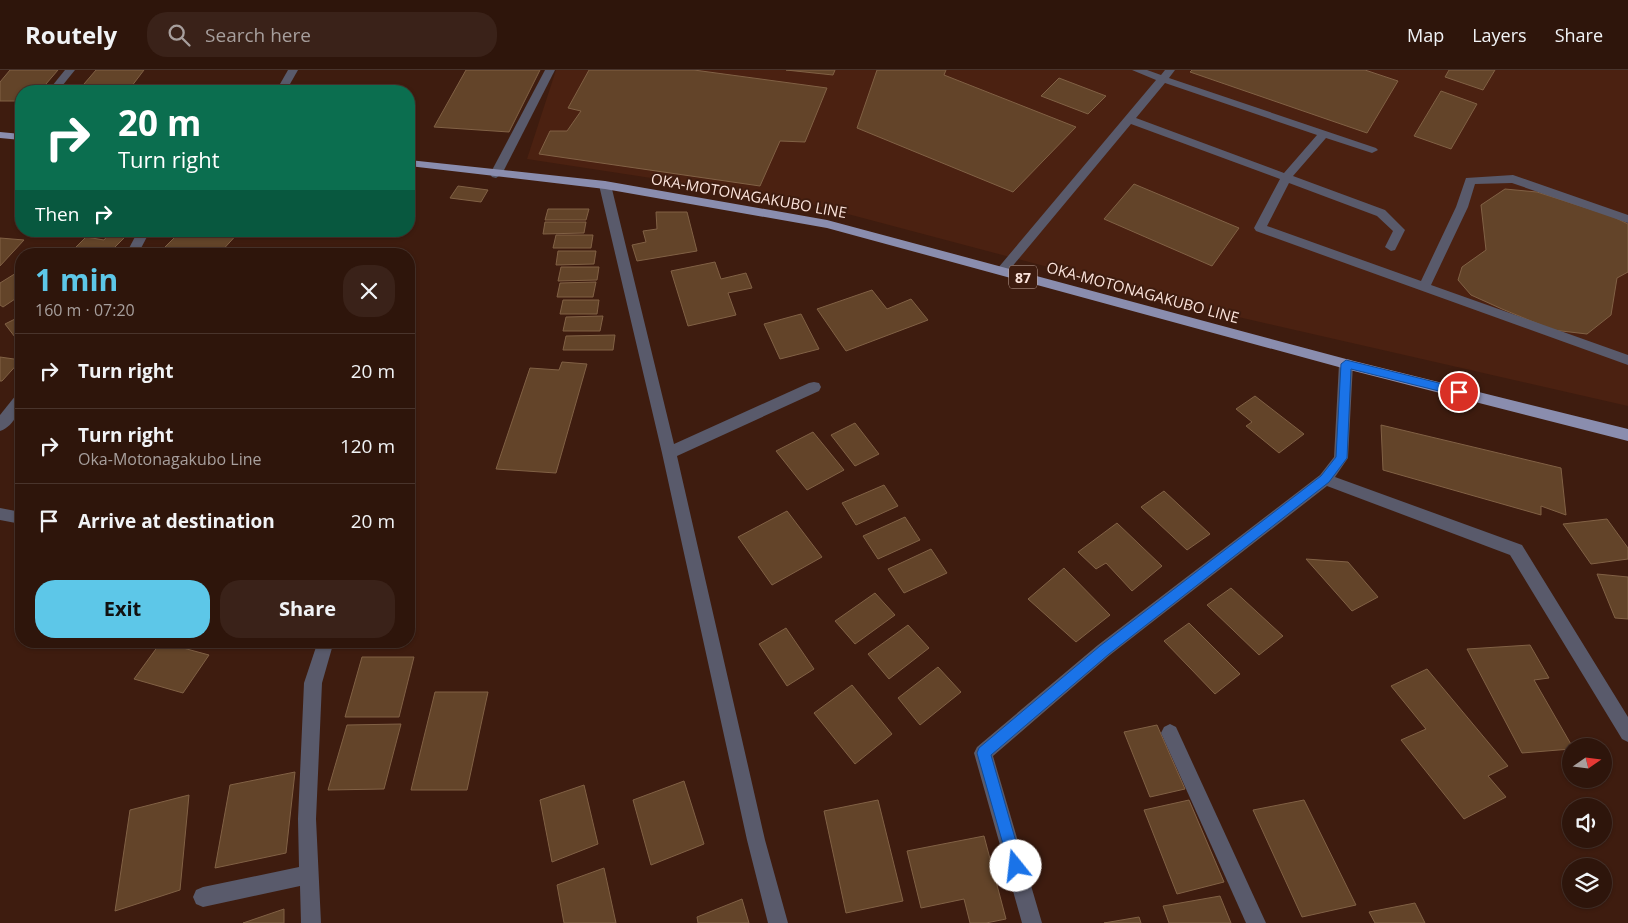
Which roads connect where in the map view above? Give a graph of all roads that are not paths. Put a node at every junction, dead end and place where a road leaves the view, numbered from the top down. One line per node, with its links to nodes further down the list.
1 (70, 70): 6 (street)
2 (293, 70): 7 (street)
3 (550, 70): 14 (street)
4 (1137, 70): 5 (street)
5 (1166, 74): 8 (street); 10 (street)
6 (58, 85)
7 (284, 85)
8 (1128, 119): 15 (street); 19 (street)
9 (15, 134): 11 (main road)
10 (1323, 134): 12 (street); 15 (street)
11 (0, 135)
12 (1372, 150)
13 (415, 164): 14 (main road, OKA-MOTONAGAKUBO LINE / 87)
14 (496, 174): 16 (main road, OKA-MOTONAGAKUBO LINE / 87)
15 (1286, 178): 18 (street); 20 (street)
16 (605, 185): 19 (main road, OKA-MOTONAGAKUBO LINE / 87); 27 (street)
17 (1628, 219): 20 (street)
18 (1391, 247)
19 (1002, 271): 22 (main road, OKA-MOTONAGAKUBO LINE / 87)
20 (1424, 287): 21 (street)
21 (1628, 360)
22 (1346, 364): 26 (main road, OKA-MOTONAGAKUBO LINE / 87); 28 (street)
23 (814, 387): 27 (street)
24 (15, 406): 25 (street)
25 (0, 425)
26 (1628, 435)
27 (669, 453): 37 (street)
28 (1325, 479): 33 (street); 38 (street)
29 (0, 514): 30 (street)
30 (15, 517)
31 (324, 648): 34 (street)
32 (1170, 733): 39 (street)
33 (1628, 733)
34 (308, 875): 35 (street); 36 (street)
35 (203, 897)
36 (311, 923)
37 (778, 923)
38 (1032, 923)
39 (1256, 923)

